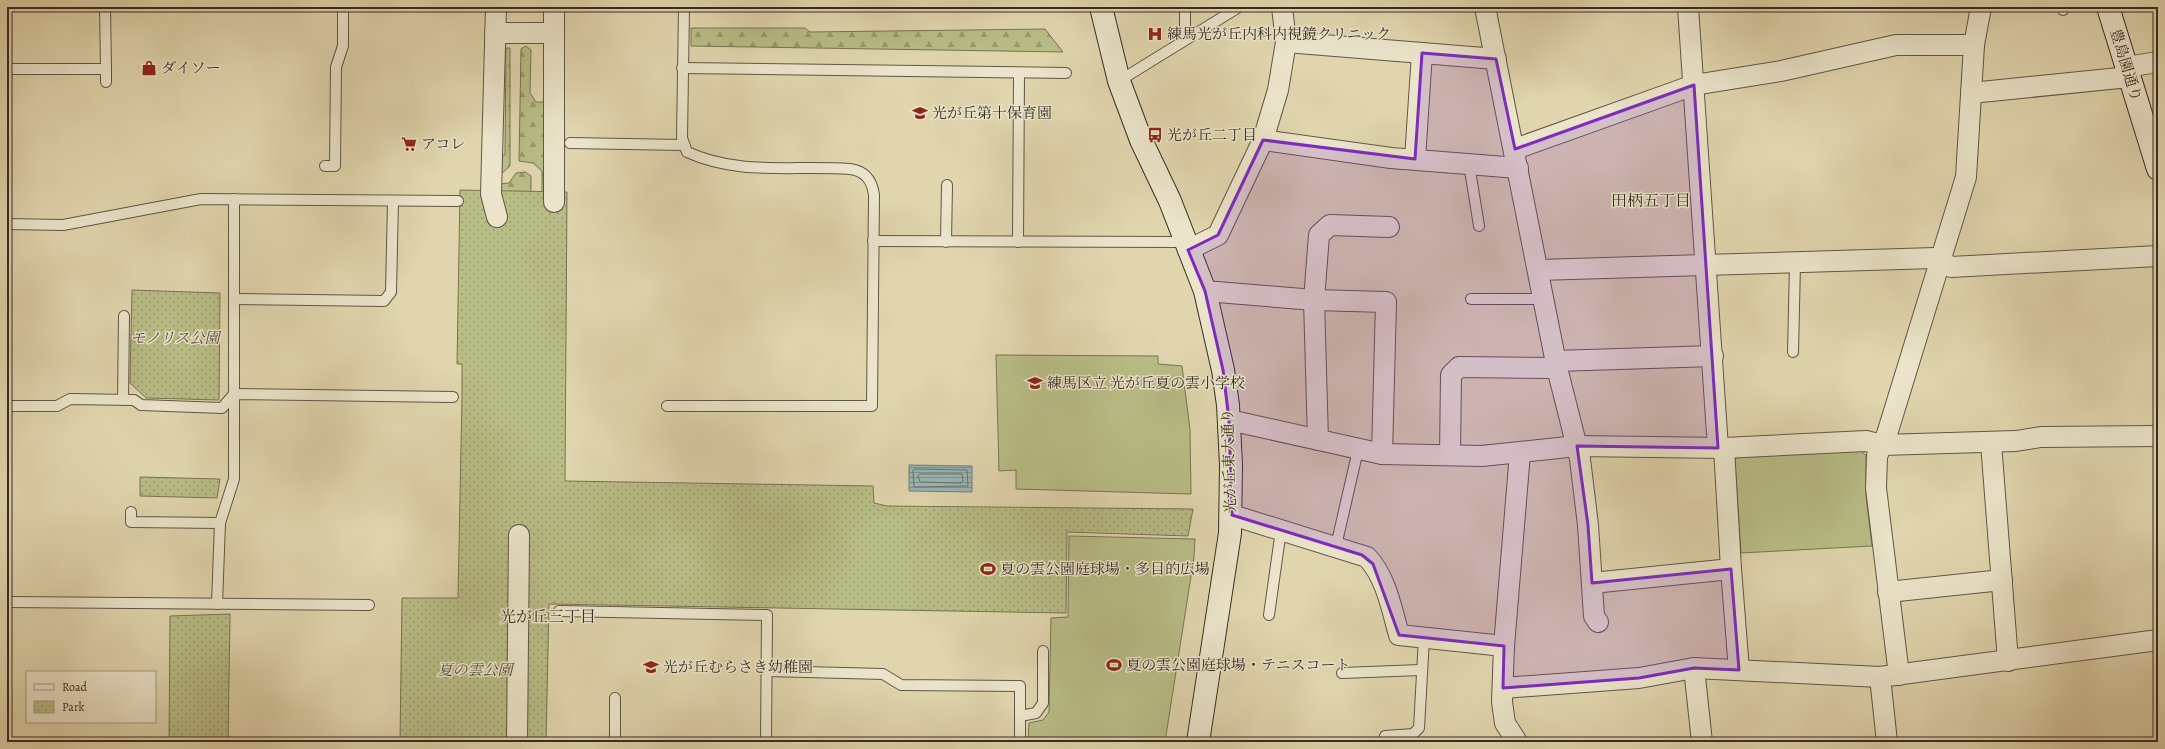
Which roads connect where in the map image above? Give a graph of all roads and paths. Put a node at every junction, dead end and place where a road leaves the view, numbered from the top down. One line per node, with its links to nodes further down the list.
1 (105, 7): 23 (lane)
2 (343, 7): 38 (lane)
3 (496, 7): 14 (street)
4 (554, 7): 15 (street)
5 (684, 7): 22 (lane)
6 (1101, 7): 28 (street, 光が丘東大通り)
7 (1185, 7): 16 (lane)
8 (1239, 7): 16 (lane)
9 (1282, 7): 17 (street)
10 (1485, 7): 20 (street)
11 (1688, 7): 30 (street)
12 (1981, 7): 18 (street)
13 (2108, 7): 25 (street, 豊島園通り)
14 (495, 33): 15 (street); 45 (street)
15 (554, 33): 44 (street)
16 (1185, 40): 28 (lane)
17 (1286, 42): 19 (street); 32 (street)
18 (1974, 45): 30 (street); 31 (street)
19 (1422, 53): 20 (street); 36 (street)
20 (1496, 59): 35 (street)
21 (2158, 62): 25 (street)
22 (682, 68): 26 (lane); 34 (lane)
23 (106, 69): 24 (lane); 29 (lane)
24 (7, 70)
25 (2128, 72): 31 (street); 39 (street, 豊島園通り)
26 (1019, 73): 27 (lane); 51 (lane)
27 (1066, 73)
28 (1119, 81): 52 (street, 光が丘東大通り)
29 (106, 82)
30 (1694, 85): 35 (street); 56 (street)
31 (1971, 94): 54 (street)
32 (1263, 140): 36 (street); 52 (street)
33 (570, 143): 34 (lane)
34 (683, 145): 49 (lane)
35 (1517, 158): 37 (street); 57 (street)
36 (1415, 159): 37 (street)
37 (1469, 164): 47 (lane)
38 (330, 166)
39 (2158, 170)
40 (947, 185): 50 (lane)
41 (234, 199): 42 (lane); 46 (lane); 59 (lane)
42 (393, 201): 43 (lane); 59 (lane)
43 (458, 201)
44 (554, 202)
45 (497, 217)
46 (7, 224)
47 (1479, 226)
48 (1389, 228): 62 (street)
49 (873, 241): 50 (lane); 71 (lane)
50 (946, 242): 51 (lane)
51 (1018, 242): 52 (lane)
52 (1187, 246): 58 (street, 光が丘東大通り)
53 (2158, 256): 54 (street)
54 (1941, 260): 55 (street); 76 (street)
55 (1795, 263): 56 (street); 64 (lane)
56 (1707, 266): 57 (street); 65 (street)
57 (1538, 270): 61 (street)
58 (1205, 291): 62 (street); 72 (street, 光が丘東大通り)
59 (234, 299): 67 (lane)
60 (1470, 299): 61 (lane)
61 (1544, 299): 66 (street)
62 (1314, 300): 74 (street); 81 (street)
63 (124, 316): 69 (lane)
64 (1793, 352)
65 (1712, 356): 66 (street); 78 (street)
66 (1556, 365): 77 (street); 82 (street)
67 (234, 394): 68 (lane); 69 (lane); 85 (lane)
68 (453, 397)
69 (123, 400): 70 (lane)
70 (7, 406)
71 (667, 406)
72 (1229, 420): 74 (street); 84 (street, 光が丘東大通り)
73 (2158, 436): 75 (street)
74 (1318, 440): 79 (street)
75 (1991, 442): 76 (street); 90 (street)
76 (1882, 445): 78 (street); 92 (street)
77 (1577, 446): 78 (street); 80 (street); 91 (street)
78 (1721, 448): 89 (street)
79 (1358, 450): 81 (street); 88 (lane)
80 (1520, 452): 82 (street); 101 (street)
81 (1382, 454): 82 (street)
82 (1450, 455)
83 (131, 512): 85 (lane)
84 (1232, 515): 86 (street); 118 (street, 光が丘東大通り)
85 (220, 523): 94 (lane)
86 (1281, 530): 88 (street); 97 (lane)
87 (519, 535): 114 (street)
88 (1336, 546): 99 (street)
89 (1731, 569): 91 (street); 106 (street)
90 (2002, 580): 92 (street); 103 (street)
91 (1592, 583): 98 (street)
92 (1888, 592): 109 (street)
93 (7, 602): 94 (lane)
94 (217, 604): 95 (lane)
95 (369, 605)
96 (558, 611): 107 (lane)
97 (1269, 615)
98 (1598, 622)
99 (1424, 638): 101 (street); 105 (lane)
100 (2158, 643): 103 (street)
101 (1504, 646): 110 (street)
102 (1043, 651): 112 (lane)
103 (2008, 661): 109 (street)
104 (1694, 668): 106 (street); 110 (street); 120 (street)
105 (1421, 670): 108 (lane); 113 (lane)
106 (1739, 670): 109 (street)
107 (767, 671): 112 (lane); 116 (lane)
108 (1342, 673)
109 (1889, 676): 121 (street)
110 (1503, 688): 119 (street)
111 (615, 698): 115 (lane)
112 (1020, 716): 117 (lane)
113 (1385, 736)
114 (517, 742)
115 (615, 742)
116 (766, 742)
117 (1020, 742)
118 (1198, 742)
119 (1517, 742)
120 (1702, 742)
121 (1887, 742)

